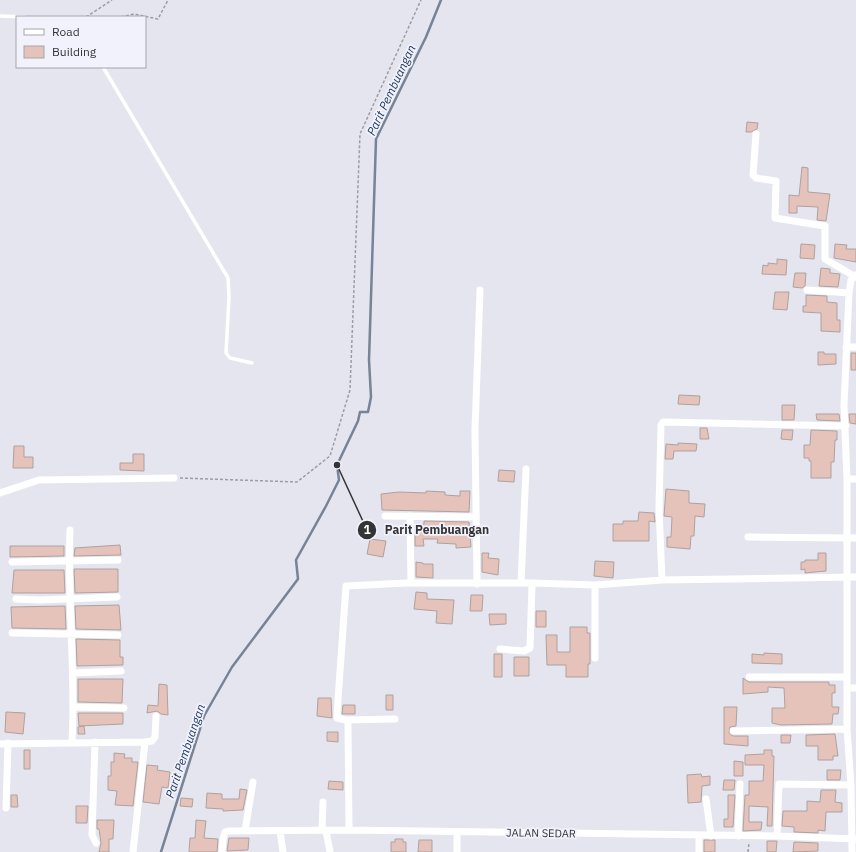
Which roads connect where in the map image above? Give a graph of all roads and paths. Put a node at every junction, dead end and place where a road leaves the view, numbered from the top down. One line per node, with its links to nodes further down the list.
1 (112, 0): 5 (path)
2 (168, 0): 8 (path)
3 (421, 0): 21 (path)
4 (0, 16): 9 (lane)
5 (88, 16)
6 (126, 16): 7 (path)
7 (144, 16)
8 (146, 16)
9 (16, 17)
10 (104, 68): 18 (lane)
11 (756, 134): 12 (street)
12 (855, 276): 15 (street)
13 (480, 290): 27 (street)
14 (807, 290): 15 (street)
15 (849, 293): 16 (street)
16 (846, 347): 17 (street); 19 (street)
17 (856, 347)
18 (252, 363)
19 (846, 426): 22 (street); 37 (street)
20 (526, 469): 39 (street)
21 (174, 478): 24 (street)
22 (847, 479): 23 (street); 30 (street)
23 (856, 479)
24 (0, 493)
25 (385, 516): 26 (street)
26 (410, 516): 27 (street); 38 (street)
27 (475, 517): 41 (street)
28 (70, 530): 34 (street)
29 (748, 537): 30 (street)
30 (846, 538): 31 (street); 36 (street)
31 (856, 538)
32 (118, 560): 34 (street)
33 (12, 562): 34 (street)
34 (69, 562): 45 (street)
35 (856, 577): 36 (street)
36 (846, 578): 37 (street); 54 (street)
37 (662, 580): 42 (street)
38 (411, 583): 41 (street); 61 (street)
39 (521, 583): 40 (street); 41 (street)
40 (532, 583): 42 (street); 49 (street)
41 (476, 584)
42 (595, 585): 50 (street)
43 (117, 597): 45 (street)
44 (16, 599): 45 (street)
45 (70, 599): 47 (street)
46 (12, 633): 47 (street)
47 (71, 635): 48 (street); 52 (street)
48 (118, 635)
49 (500, 649)
50 (595, 658)
51 (121, 671): 52 (street)
52 (73, 673): 57 (street)
53 (749, 677): 54 (street)
54 (846, 677): 55 (street)
55 (847, 688): 56 (street); 62 (street)
56 (856, 688)
57 (74, 707): 58 (street); 64 (street)
58 (124, 708)
59 (156, 716): 66 (street)
60 (395, 719): 61 (street)
61 (346, 720): 74 (street)
62 (847, 729): 63 (street); 70 (street)
63 (733, 731)
64 (72, 742): 65 (street); 67 (street)
65 (95, 742): 66 (street); 85 (street)
66 (145, 742): 86 (street)
67 (4, 744): 73 (street)
68 (253, 782): 75 (street)
69 (740, 784): 81 (street)
70 (851, 784): 82 (street); 84 (street)
71 (706, 799): 80 (street)
72 (323, 802): 77 (street)
73 (6, 808)
74 (349, 830): 77 (street, JALAN SEDAR); 78 (street, JALAN SEDAR)
75 (245, 831): 76 (street, JALAN SEDAR); 87 (street, JALAN SEDAR)
76 (280, 831): 77 (street, JALAN SEDAR); 88 (street)
77 (324, 831): 89 (street)
78 (457, 832): 79 (street, JALAN SEDAR); 90 (street)
79 (699, 836): 80 (street, JALAN SEDAR); 91 (street)
80 (711, 836): 81 (street, JALAN SEDAR)
81 (738, 836): 83 (street, JALAN SEDAR)
82 (777, 836): 83 (street, JALAN SEDAR); 84 (street, JALAN SEDAR)
83 (749, 837): 92 (path)
84 (854, 839): 93 (street)
85 (96, 843)
86 (133, 852)
87 (222, 852)
88 (283, 852)
89 (330, 852)
90 (457, 852)
91 (699, 852)
92 (748, 852)
93 (852, 852)

